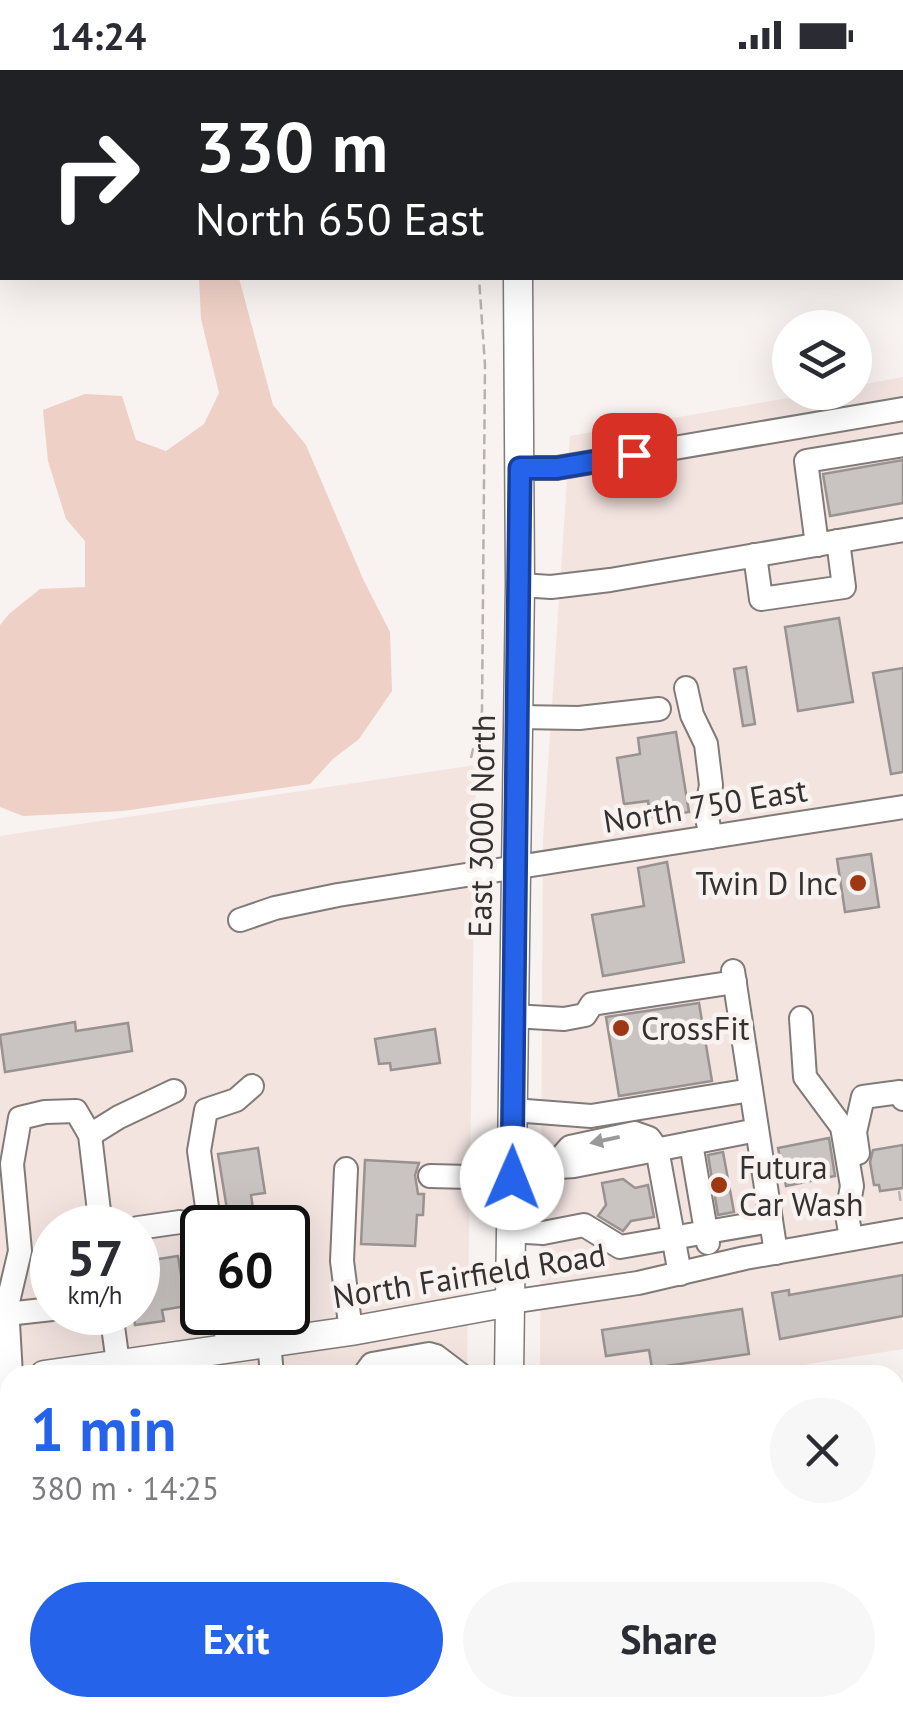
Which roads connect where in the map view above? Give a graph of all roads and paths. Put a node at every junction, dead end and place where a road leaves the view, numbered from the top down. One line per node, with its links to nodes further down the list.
1 (479, 280): 13 (path)
2 (518, 280): 5 (main road, East 3000 North)
3 (903, 409): 5 (street)
4 (903, 445): 7 (street)
5 (520, 468): 9 (main road, East 3000 North)
6 (903, 530): 7 (street)
7 (827, 543): 8 (street); 8 (street)
8 (755, 555): 9 (street)
9 (520, 585): 12 (main road, East 3000 North)
10 (686, 688): 15 (street)
11 (659, 709): 12 (street)
12 (518, 717): 16 (main road, East 3000 North)
13 (471, 758)
14 (903, 808): 15 (street, North 750 East)
15 (711, 837): 16 (street, North 750 East)
16 (517, 866): 17 (street, North 750 East); 18 (main road, East 3000 North)
17 (240, 920)
18 (513, 1016): 21 (street); 24 (main road, East 3000 North)
19 (802, 1018): 32 (street)
20 (252, 1086): 35 (street)
21 (751, 1090): 24 (street); 25 (street)
22 (174, 1091): 26 (street)
23 (903, 1099): 32 (street)
24 (513, 1110): 30 (main road, East 3000 North)
25 (757, 1130): 27 (street); 37 (street)
26 (90, 1135): 34 (street); 52 (street)
27 (691, 1143): 28 (street); 42 (street)
28 (658, 1150): 30 (street); 43 (street)
29 (346, 1169): 54 (street)
30 (512, 1171): 31 (street); 41 (main road, East 3000 North)
31 (430, 1176)
32 (852, 1186): 44 (street)
33 (899, 1192): 36 (path)
34 (98, 1205)
35 (207, 1205)
36 (901, 1205)
37 (771, 1221): 42 (street); 46 (street)
38 (180, 1222): 39 (street)
39 (160, 1225)
40 (903, 1230): 44 (street, North Fairfield Road)
41 (510, 1231): 45 (street); 50 (main road, East 3000 North)
42 (706, 1232): 43 (street); 47 (street)
43 (673, 1238): 45 (street); 48 (street)
44 (851, 1238): 46 (street, North Fairfield Road)
45 (634, 1245): 49 (street)
46 (776, 1253): 47 (street, North Fairfield Road)
47 (711, 1266): 48 (street, North Fairfield Road)
48 (680, 1274): 49 (street, North Fairfield Road)
49 (638, 1283): 50 (street, North Fairfield Road)
50 (510, 1302): 53 (main road, North Fairfield Road); 68 (main road, East 3000 North)
51 (30, 1311): 52 (street)
52 (7, 1314): 61 (street)
53 (427, 1318): 54 (main road, North Fairfield Road); 59 (street)
54 (363, 1329): 57 (main road, North Fairfield Road); 65 (street)
55 (114, 1335): 60 (street)
56 (226, 1335): 58 (street)
57 (268, 1342): 58 (main road, North Fairfield Road); 64 (street)
58 (228, 1347): 63 (main road, North Fairfield Road)
59 (429, 1354): 66 (street); 67 (street)
60 (118, 1364): 62 (main road, North Fairfield Road); 63 (main road, North Fairfield Road)
61 (6, 1365)
62 (111, 1365)
63 (176, 1365)
64 (271, 1365)
65 (371, 1365)
66 (384, 1365)
67 (447, 1365)
68 (508, 1365)

